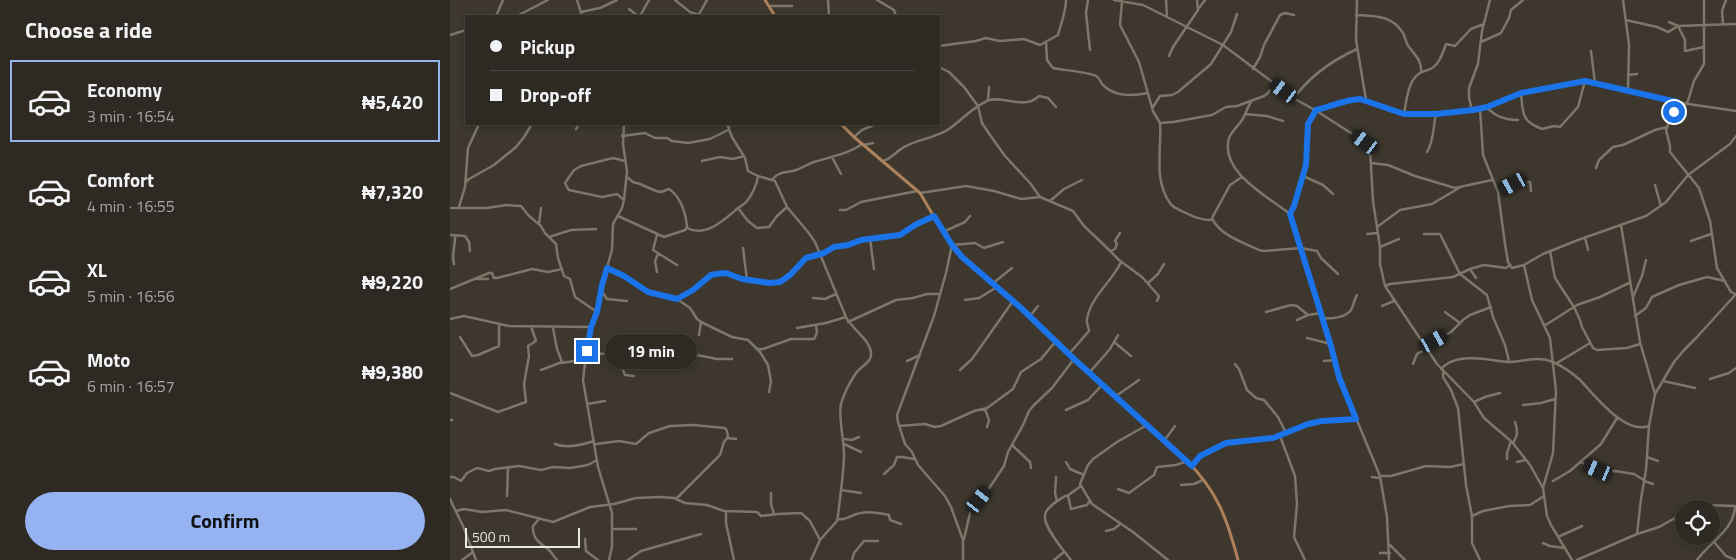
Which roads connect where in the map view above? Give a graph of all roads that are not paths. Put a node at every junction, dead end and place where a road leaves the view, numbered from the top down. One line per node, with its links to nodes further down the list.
1 (498, 0): 26 (street)
2 (503, 0): 26 (street)
3 (548, 0): 35 (street)
4 (577, 0): 32 (street)
5 (617, 0): 32 (street)
6 (649, 0): 37 (street)
7 (675, 0): 38 (street)
8 (707, 0): 39 (street)
9 (765, 0): 28 (main road)
10 (828, 0): 41 (street)
11 (877, 0): 42 (street)
12 (1066, 0): 56 (street)
13 (1088, 0): 62 (street)
14 (1114, 0): 25 (street)
15 (1139, 0): 27 (street)
16 (1166, 0): 45 (street)
17 (1197, 0): 31 (street)
18 (1205, 0): 31 (street)
19 (1357, 0): 44 (street)
20 (1490, 0): 48 (street)
21 (1523, 0): 57 (street)
22 (1623, 0): 46 (street)
23 (1704, 0): 51 (street)
24 (1726, 0): 49 (street)
25 (1122, 1): 27 (street); 75 (street)
26 (500, 5): 34 (street)
27 (1139, 5): 45 (street)
28 (769, 6): 29 (street); 40 (main road)
29 (792, 6)
30 (629, 8): 36 (street)
31 (1198, 10): 53 (street)
32 (582, 14)
33 (1237, 14): 58 (street)
34 (496, 15)
35 (519, 15)
36 (640, 15)
37 (642, 15)
38 (696, 15)
39 (699, 15)
40 (774, 15)
41 (828, 15)
42 (896, 15)
43 (1294, 15): 66 (street)
44 (1356, 15): 61 (street); 67 (street)
45 (1167, 17): 53 (street)
46 (1626, 20): 52 (street); 69 (street)
47 (1669, 22): 52 (street)
48 (1484, 24): 57 (street); 67 (street)
49 (1723, 24): 50 (street); 51 (street)
50 (1736, 24)
51 (1704, 25): 52 (street); 60 (street)
52 (1678, 26): 60 (street)
53 (1188, 27): 58 (street); 64 (street)
54 (465, 30): 55 (street)
55 (450, 35)
56 (1046, 42): 59 (street); 75 (street)
57 (1482, 42): 89 (street)
58 (1223, 45): 66 (street); 86 (street)
59 (940, 46)
60 (1704, 47): 82 (street)
61 (1357, 49): 78 (street); 79 (street)
62 (1090, 50)
63 (1591, 52): 71 (street)
64 (1169, 56)
65 (940, 68): 83 (street)
66 (1253, 69): 72 (street)
67 (1421, 71): 92 (street)
68 (1637, 74): 69 (street)
69 (1628, 75): 74 (street)
70 (1585, 81): 71 (street); 76 (street); 76 (street)
71 (1596, 83): 74 (street)
72 (1274, 84): 78 (street); 80 (street)
73 (989, 88): 77 (street)
74 (1628, 90): 81 (street)
75 (1148, 93): 86 (street)
76 (1521, 93): 84 (street)
77 (988, 100): 83 (street); 85 (street)
78 (1293, 100): 88 (street)
79 (1366, 100): 88 (street); 92 (street)
80 (1252, 101): 91 (street); 96 (street)
81 (1677, 102): 82 (street); 104 (street)
82 (1687, 104): 90 (street)
83 (978, 106): 116 (street); 135 (street)
84 (1487, 107): 87 (street); 94 (street)
85 (1056, 108)
86 (1152, 108): 96 (street)
87 (1480, 108): 89 (street); 127 (street)
88 (1316, 110): 117 (street); 122 (street)
89 (1472, 110): 93 (street)
90 (1736, 110)
91 (1245, 114): 95 (street); 124 (street)
92 (1404, 114): 93 (street)
93 (1436, 114): 111 (street)
94 (1518, 120)
95 (1284, 121)
96 (1160, 123): 149 (street)
97 (479, 125): 128 (street)
98 (531, 125): 128 (street)
99 (579, 125): 105 (street)
100 (624, 125): 106 (street)
101 (841, 125): 108 (main road)
102 (874, 125): 108 (street)
103 (728, 126): 106 (street); 112 (street)
104 (1667, 127): 118 (street); 120 (street)
105 (576, 129)
106 (622, 136): 114 (street)
107 (1736, 136): 120 (street)
108 (854, 137): 110 (main road)
109 (873, 143): 110 (street)
110 (862, 145): 113 (street); 116 (main road)
111 (1428, 152)
112 (744, 156): 115 (street); 121 (street)
113 (832, 157): 119 (street); 125 (street)
114 (625, 161): 123 (street); 136 (street)
115 (702, 161)
116 (882, 162): 132 (main road)
117 (1371, 163): 130 (street); 152 (street)
118 (1596, 168)
119 (841, 174)
120 (1688, 175): 138 (street); 160 (street)
121 (758, 176): 125 (street); 143 (street)
122 (1303, 176): 134 (street); 145 (street)
123 (627, 177): 136 (street); 153 (street)
124 (1242, 177): 145 (street); 149 (street)
125 (772, 180): 140 (street)
126 (1082, 180): 137 (street)
127 (1492, 180): 130 (street); 133 (street)
128 (465, 183): 139 (street)
129 (1655, 185): 138 (street)
130 (1459, 188): 152 (street)
131 (1531, 191): 133 (street)
132 (919, 192): 135 (street); 144 (street); 147 (main road)
133 (1498, 192): 186 (street)
134 (1334, 194)
135 (1040, 197): 137 (street)
136 (624, 200): 146 (street)
137 (1050, 201): 177 (street)
138 (1661, 206): 151 (street)
139 (459, 207): 141 (street); 150 (street)
140 (787, 207): 143 (street); 179 (street)
141 (450, 208)
142 (541, 208): 150 (street)
143 (738, 208): 153 (street)
144 (840, 210)
145 (1290, 214): 173 (street)
146 (618, 216): 163 (street); 187 (street)
147 (934, 216): 155 (main road); 166 (street)
148 (970, 216): 155 (street)
149 (1212, 220): 173 (street)
150 (538, 224): 164 (street)
151 (1621, 225): 165 (street); 201 (street)
152 (1377, 227): 157 (street)
153 (687, 228): 163 (street)
154 (596, 229): 164 (street)
155 (943, 232): 170 (main road)
156 (1120, 232): 177 (street)
157 (1378, 233): 158 (street); 171 (street)
158 (1367, 234)
159 (1424, 234): 194 (street)
160 (1711, 234): 168 (street); 199 (street)
161 (450, 235): 162 (street)
162 (455, 235): 175 (street); 182 (street)
163 (657, 235): 178 (street)
164 (549, 237): 189 (street)
165 (1585, 237): 174 (street); 176 (street)
166 (870, 238): 179 (street); 190 (street)
167 (1399, 239): 171 (street)
168 (1691, 241)
169 (1003, 242): 170 (street)
170 (952, 245): 202 (main road); 208 (street)
171 (1380, 247): 203 (street)
172 (743, 248): 198 (street)
173 (1301, 248): 193 (street); 226 (street)
174 (1588, 250)
175 (470, 251)
176 (1550, 251): 185 (street); 222 (street)
177 (1110, 252): 181 (street)
178 (658, 254): 184 (street); 192 (street)
179 (820, 255): 198 (street); 207 (street)
180 (1646, 260): 213 (street)
181 (1121, 262): 200 (street); 257 (street)
182 (454, 264)
183 (1164, 264): 200 (street)
184 (677, 265)
185 (1524, 265): 186 (street); 240 (street)
186 (1511, 267): 191 (street)
187 (607, 268): 206 (street); 212 (street)
188 (1012, 268): 202 (street)
189 (562, 269): 195 (street); 223 (street)
190 (874, 269)
191 (1470, 269): 194 (street); 196 (street)
192 (657, 272)
193 (1338, 274)
194 (1460, 274): 203 (street); 221 (street)
195 (476, 278): 197 (street); 205 (street)
196 (1476, 278)
197 (488, 279)
198 (747, 280): 212 (street)
199 (1725, 281): 209 (street); 229 (street)
200 (1148, 282): 218 (street)
201 (1629, 283): 213 (street); 222 (street)
202 (992, 284): 204 (main road)
203 (1385, 286): 217 (street)
204 (996, 287): 214 (street); 216 (main road)
205 (450, 289)
206 (601, 290): 215 (street); 223 (street)
207 (836, 294): 211 (street); 230 (street)
208 (940, 294): 235 (street); 258 (street)
209 (1736, 294): 280 (street)
210 (1357, 295): 231 (street)
211 (813, 298)
212 (677, 299): 234 (street)
213 (1632, 299): 229 (street)
214 (965, 300)
215 (627, 301)
216 (1013, 301): 228 (main road); 274 (street)
217 (1394, 301): 220 (street); 253 (street)
218 (1157, 302)
219 (1038, 306): 228 (street)
220 (1382, 306)
221 (1491, 307): 236 (street); 265 (street)
222 (1574, 307): 240 (street); 250 (street)
223 (597, 312): 242 (street)
224 (1266, 312): 227 (street)
225 (1446, 312): 236 (street)
226 (1321, 313): 227 (street); 231 (street)
227 (1308, 315): 233 (street)
228 (1030, 316): 248 (main road)
229 (1636, 316): 252 (street)
230 (846, 317): 235 (street); 238 (street)
231 (1322, 318): 251 (street)
232 (450, 319): 237 (street)
233 (1297, 320)
234 (701, 322): 244 (street); 254 (street)
235 (848, 322): 308 (street)
236 (1460, 323): 253 (street)
237 (499, 324): 239 (street); 246 (street)
238 (816, 325): 243 (street); 254 (street)
239 (531, 326): 241 (street); 283 (street)
240 (1544, 326): 267 (street)
241 (553, 327): 242 (street); 268 (street)
242 (591, 327): 255 (street)
243 (797, 328)
244 (698, 335)
245 (1118, 335): 249 (street)
246 (460, 337)
247 (1307, 338): 251 (street)
248 (1056, 341): 257 (main road); 293 (street)
249 (1114, 342): 259 (street); 276 (street)
250 (1590, 343): 252 (street); 271 (street)
251 (1331, 344): 262 (street)
252 (1640, 344): 286 (street)
253 (1425, 347): 270 (street); 275 (street)
254 (757, 349): 284 (street)
255 (587, 351): 256 (street); 266 (street)
256 (615, 352): 260 (street); 277 (street)
257 (1069, 354): 261 (main road)
258 (920, 356): 263 (street); 299 (street)
259 (1131, 356)
260 (732, 359)
261 (1074, 359): 276 (main road); 314 (street)
262 (1334, 360): 264 (street); 296 (street)
263 (907, 361)
264 (1324, 361)
265 (1509, 361): 267 (street); 275 (street)
266 (585, 362): 268 (street); 291 (street)
267 (1552, 362): 271 (street); 288 (street)
268 (561, 363): 273 (street)
269 (1235, 364): 303 (street)
270 (1413, 364)
271 (1556, 364): 295 (street)
272 (1736, 368): 278 (street)
273 (542, 370)
274 (960, 370)
275 (1442, 370): 290 (street); 326 (street)
276 (1090, 372): 281 (main road)
277 (634, 376)
278 (1710, 379)
279 (1139, 380): 287 (street)
280 (1663, 381): 282 (street); 286 (street)
281 (1103, 384): 287 (main road); 294 (street)
282 (1694, 388)
283 (450, 392)
284 (769, 392)
285 (1500, 393): 290 (street)
286 (1655, 394): 301 (street)
287 (1116, 396): 298 (main road)
288 (1555, 399): 292 (street); 342 (street)
289 (605, 401): 291 (street)
290 (1474, 402): 311 (street)
291 (587, 404): 310 (street)
292 (1523, 405)
293 (984, 409): 299 (street); 302 (street)
294 (1066, 410)
295 (1618, 418): 301 (street); 325 (street)
296 (1356, 419): 303 (street); 335 (street)
297 (1515, 422): 311 (street)
298 (1147, 425): 309 (main road); 331 (street)
299 (899, 426): 319 (street)
300 (1175, 426): 309 (street)
301 (1649, 426): 316 (street)
302 (987, 427)
303 (1286, 433): 304 (street)
304 (1280, 436): 327 (street); 402 (street)
305 (727, 438): 307 (street); 310 (street); 350 (street)
306 (859, 438): 308 (street)
307 (736, 439)
308 (843, 439): 313 (street)
309 (1164, 441): 321 (main road)
310 (595, 442): 312 (street); 318 (street)
311 (1512, 442): 317 (street); 320 (street)
312 (555, 444)
313 (844, 444): 315 (street); 344 (street)
314 (1012, 444): 329 (street); 373 (street)
315 (861, 452)
316 (1647, 457): 322 (street); 337 (street)
317 (1507, 459)
318 (597, 460): 328 (street); 354 (street)
319 (914, 460): 330 (street); 373 (street)
320 (1526, 460): 324 (street); 342 (street)
321 (1187, 461): 327 (main road); 343 (street)
322 (1658, 461)
323 (1066, 462): 331 (street)
324 (1517, 462)
325 (1580, 462): 337 (street); 338 (street)
326 (1465, 464): 335 (street); 360 (street)
327 (1192, 466): 336 (main road)
328 (508, 467): 332 (street); 348 (street)
329 (1031, 468)
330 (884, 474)
331 (1084, 475): 341 (street)
332 (450, 477)
333 (1056, 477): 352 (street)
334 (1372, 477): 335 (street)
335 (1380, 477): 379 (street)
336 (1205, 480): 340 (street); 401 (main road)
337 (1644, 480): 339 (street); 371 (street)
338 (1553, 481)
339 (1653, 484)
340 (1181, 485)
341 (1081, 486): 349 (street); 353 (street)
342 (1543, 488): 347 (street)
343 (1118, 489)
344 (841, 490): 346 (street); 363 (street)
345 (771, 493): 359 (street)
346 (861, 493)
347 (1544, 495): 360 (street); 374 (street)
348 (507, 496)
349 (1067, 496): 352 (street); 353 (street)
350 (676, 499): 354 (street); 357 (street)
351 (450, 500): 358 (street)
352 (1057, 501): 384 (street)
353 (1089, 501): 365 (street)
354 (610, 504): 362 (street); 367 (street)
355 (1720, 506): 356 (street)
356 (1735, 506): 372 (street)
357 (726, 511): 359 (street); 394 (street)
358 (456, 512): 362 (street); 383 (street)
359 (774, 514): 376 (street)
360 (1472, 516): 406 (street)
361 (1675, 518): 371 (street)
362 (539, 519): 390 (street)
363 (838, 519): 364 (street); 376 (street)
364 (902, 524)
365 (1121, 524): 369 (street); 400 (street)
366 (1582, 526): 374 (street)
367 (612, 529): 368 (street); 392 (street)
368 (636, 529)
369 (1106, 531)
370 (701, 534): 393 (street)
371 (1638, 534): 408 (street)
372 (1720, 535)
373 (963, 537): 397 (street)
374 (1558, 537): 382 (street)
375 (585, 539): 391 (street)
376 (820, 540): 395 (street)
377 (878, 541): 396 (street)
378 (1543, 543): 382 (street)
379 (1390, 545): 386 (street); 387 (street)
380 (1711, 545): 409 (street)
381 (1717, 545): 410 (street)
382 (1564, 548): 407 (street)
383 (473, 552): 388 (street); 389 (street)
384 (1064, 552): 398 (street); 399 (street)
385 (1380, 553): 386 (street)
386 (1390, 553): 403 (street)
387 (1399, 555): 404 (street); 405 (street)
388 (462, 560)
389 (476, 560)
390 (557, 560)
391 (598, 560)
392 (609, 560)
393 (628, 560)
394 (734, 560)
395 (811, 560)
396 (852, 560)
397 (963, 560)
398 (1054, 560)
399 (1071, 560)
400 (1167, 560)
401 (1238, 560)
402 (1305, 560)
403 (1390, 560)
404 (1400, 560)
405 (1405, 560)
406 (1480, 560)
407 (1572, 560)
408 (1577, 560)
409 (1697, 560)
410 (1736, 560)

